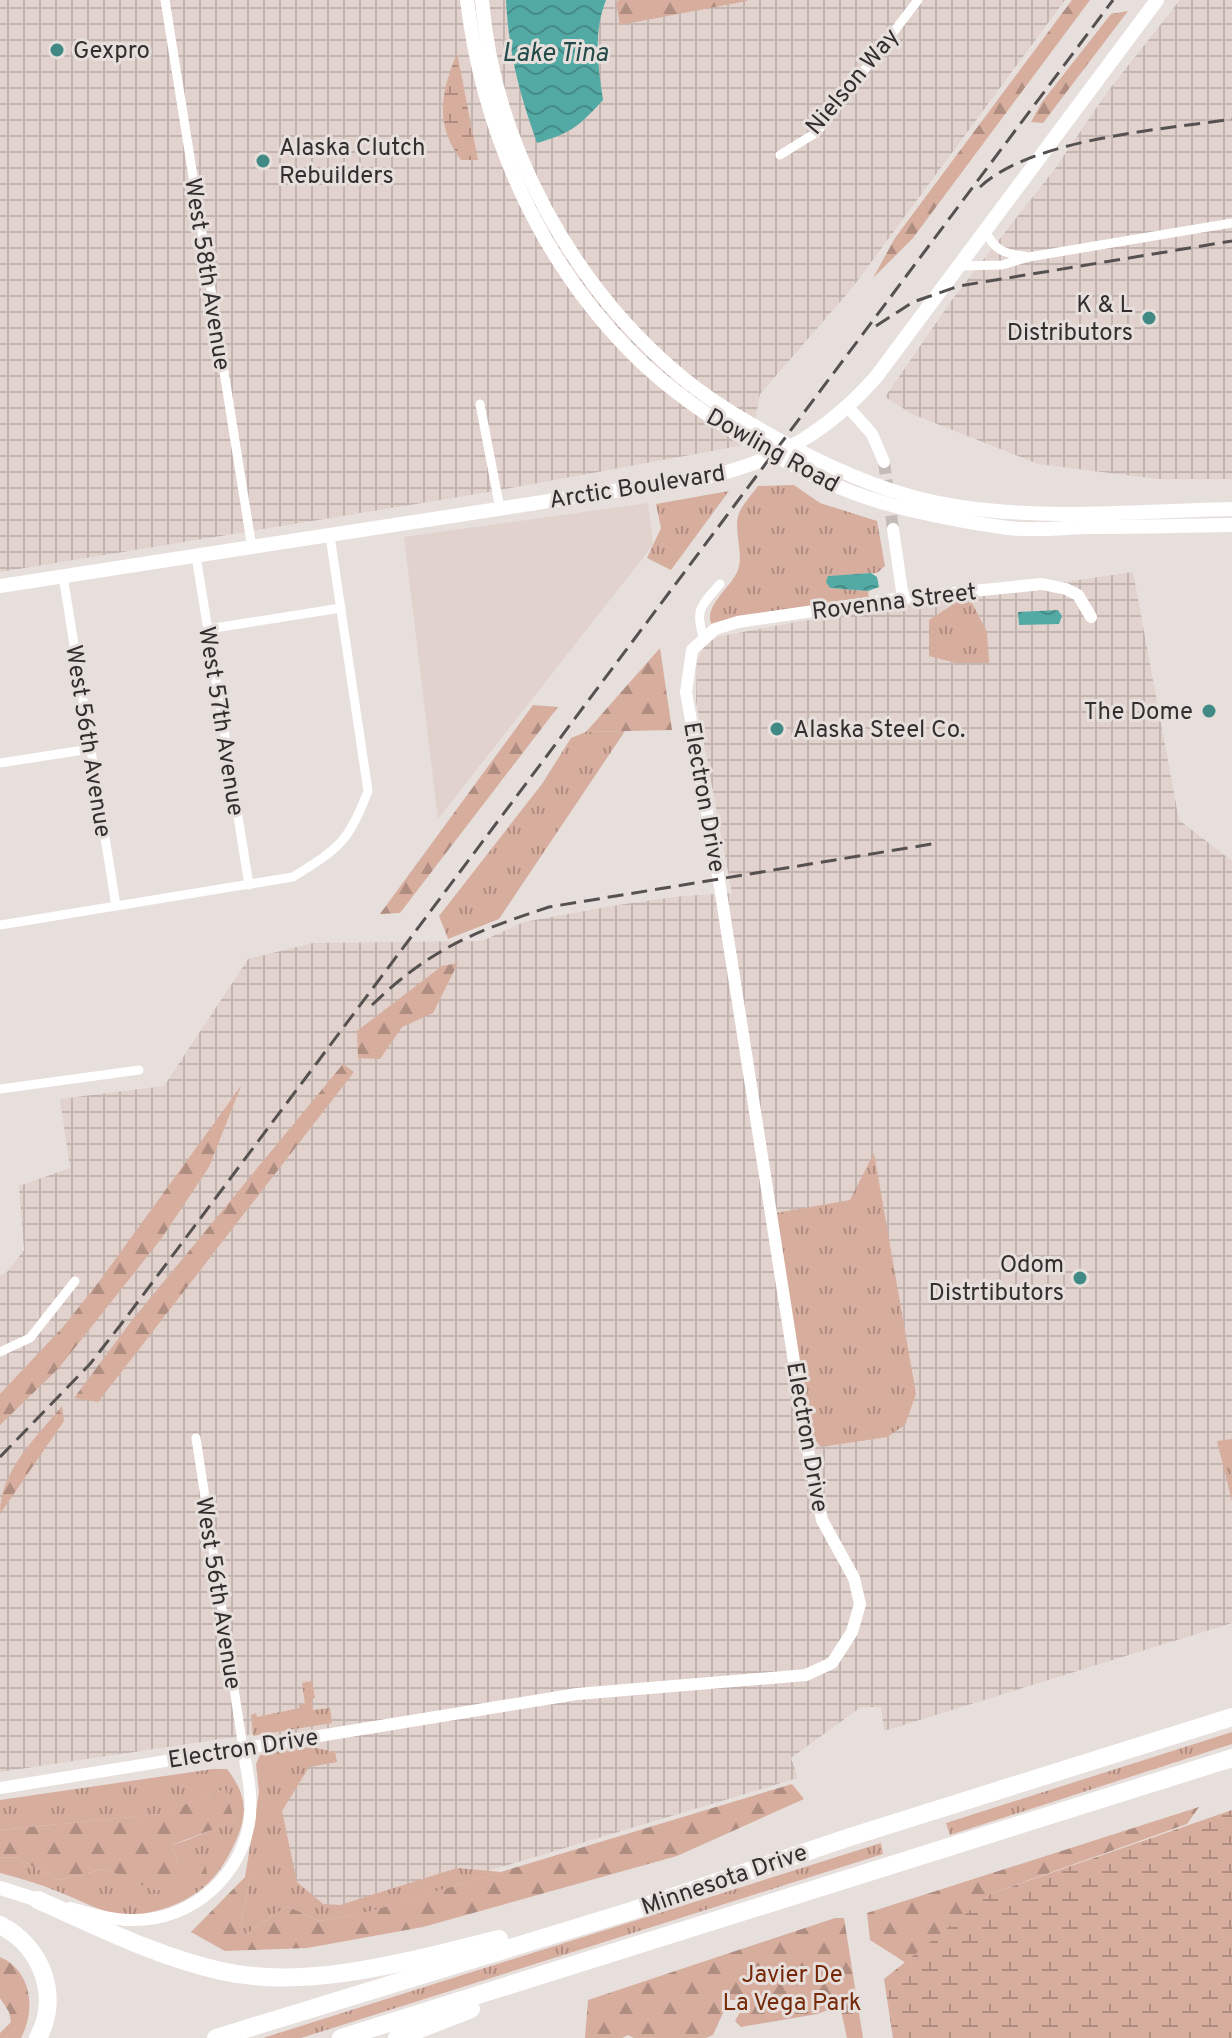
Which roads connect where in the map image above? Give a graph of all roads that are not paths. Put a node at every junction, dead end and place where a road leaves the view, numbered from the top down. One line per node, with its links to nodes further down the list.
1 (165, 0): 20 (street, West 58th Avenue)
2 (467, 0): 13 (main road, Dowling Road)
3 (482, 0): 13 (main road, Dowling Road)
4 (918, 0): 6 (street, Nielson Way)
5 (1157, 0): 8 (main road, Arctic Boulevard)
6 (780, 155)
7 (1232, 223): 9 (street)
8 (985, 230): 9 (street); 10 (main road, Arctic Boulevard)
9 (1029, 257): 10 (street)
10 (959, 266): 12 (main road, Arctic Boulevard)
11 (480, 404): 15 (street)
12 (848, 407): 14 (street); 15 (main road, Arctic Boulevard)
13 (727, 420): 16 (main road, Dowling Road); 17 (main road, Dowling Road)
14 (884, 462)
15 (500, 509): 19 (main road, Arctic Boulevard)
16 (1232, 509)
17 (1232, 525)
18 (893, 529): 25 (street)
19 (330, 536): 20 (main road, Arctic Boulevard); 26 (street)
20 (252, 548): 21 (main road, Arctic Boulevard)
21 (196, 556): 22 (main road, Arctic Boulevard); 28 (street, West 57th Avenue)
22 (63, 576): 24 (main road, Arctic Boulevard); 31 (street, West 56th Avenue)
23 (720, 584): 29 (street)
24 (0, 586)
25 (903, 598): 27 (street, Rovenna Street); 29 (street, Rovenna Street)
26 (341, 608): 28 (street); 33 (street)
27 (1091, 617)
28 (208, 629): 33 (street, West 57th Avenue)
29 (704, 639): 30 (street, Rovenna Street)
30 (692, 650): 42 (street, Electron Drive)
31 (90, 749): 32 (street); 34 (street, West 56th Avenue)
32 (0, 763)
33 (249, 885): 34 (street)
34 (116, 906): 35 (street)
35 (0, 925)
36 (139, 1070): 37 (street)
37 (0, 1089)
38 (75, 1281): 39 (street)
39 (0, 1352)
40 (196, 1438): 42 (street, West 56th Avenue)
41 (1232, 1716): 47 (highway, Minnesota Drive)
42 (243, 1748): 44 (street, Electron Drive); 46 (street)
43 (1232, 1758): 49 (highway, Minnesota Drive)
44 (0, 1788)
45 (0, 1888): 46 (main road)
46 (38, 1900): 47 (highway)
47 (631, 1911): 51 (highway, Minnesota Drive)
48 (0, 1925): 50 (highway)
49 (646, 1942): 52 (highway, Minnesota Drive); 53 (highway)
50 (38, 2038)
51 (216, 2038)
52 (341, 2038)
53 (397, 2038)

